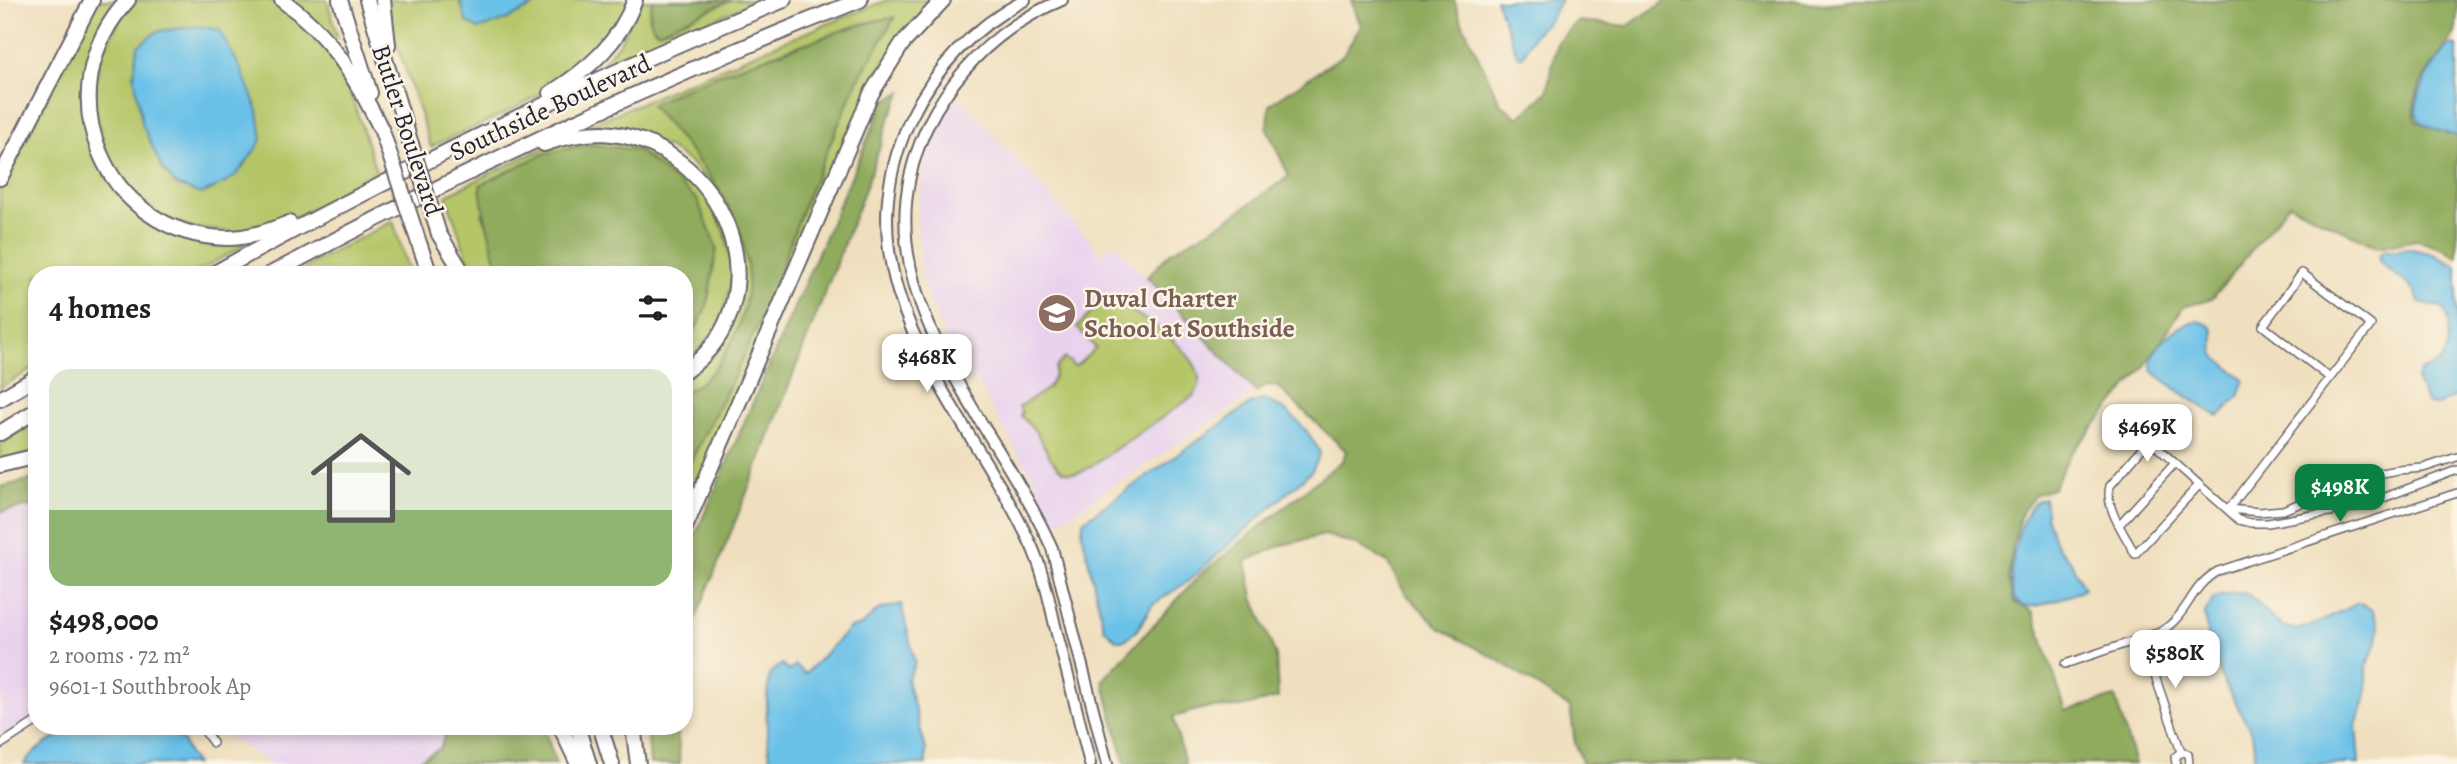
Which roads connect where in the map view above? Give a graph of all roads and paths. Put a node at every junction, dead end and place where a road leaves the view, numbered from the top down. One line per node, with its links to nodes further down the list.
1 (92, 0): 19 (highway)
2 (128, 0): 20 (highway)
3 (282, 0): 16 (highway)
4 (340, 0): 16 (highway, Butler Boulevard)
5 (367, 0): 15 (highway, Butler Boulevard)
6 (383, 0): 15 (highway)
7 (635, 0): 17 (highway)
8 (784, 0): 17 (highway, Southside Boulevard)
9 (860, 0): 18 (highway, Southside Boulevard)
10 (943, 0): 43 (highway)
11 (1025, 0): 13 (main road)
12 (1062, 0): 14 (main road)
13 (970, 37): 14 (main road); 62 (main road)
14 (982, 50): 63 (main road)
15 (389, 71): 22 (highway, Butler Boulevard, bridge)
16 (383, 131): 26 (highway, Butler Boulevard, bridge)
17 (474, 137): 20 (highway, Southside Boulevard)
18 (486, 163): 21 (highway, Southside Boulevard); 29 (highway)
19 (0, 178)
20 (349, 200): 23 (highway, Southside Boulevard)
21 (360, 226): 24 (highway, Southside Boulevard); 25 (highway)
22 (439, 234): 27 (highway, Butler Boulevard); 28 (highway)
23 (228, 266)
24 (286, 266)
25 (302, 266)
26 (427, 266)
27 (450, 266)
28 (459, 266)
29 (693, 366)
30 (2330, 378): 30 (street); 44 (street)
31 (28, 382): 32 (highway)
32 (0, 399)
33 (28, 416): 34 (highway)
34 (0, 433)
35 (2457, 457): 41 (street)
36 (28, 458): 38 (highway)
37 (2175, 463): 40 (street); 46 (street); 46 (street)
38 (0, 465)
39 (2457, 470): 45 (street)
40 (2199, 485): 44 (street); 46 (street)
41 (2326, 493): 44 (street); 45 (street)
42 (2457, 493): 47 (street)
43 (693, 509)
44 (2229, 509): 45 (street)
45 (2332, 512)
46 (2119, 525)
47 (2142, 638): 48 (street); 57 (street)
48 (2065, 664)
49 (28, 728): 56 (street)
50 (207, 735): 55 (street)
51 (564, 735): 58 (highway)
52 (580, 735): 59 (highway)
53 (603, 735): 60 (highway)
54 (634, 735): 61 (highway)
55 (213, 743)
56 (0, 746)
57 (2181, 752): 64 (street); 65 (street)
58 (578, 764)
59 (589, 764)
60 (612, 764)
61 (638, 764)
62 (1090, 764)
63 (1107, 764)
64 (2176, 764)
65 (2189, 764)

